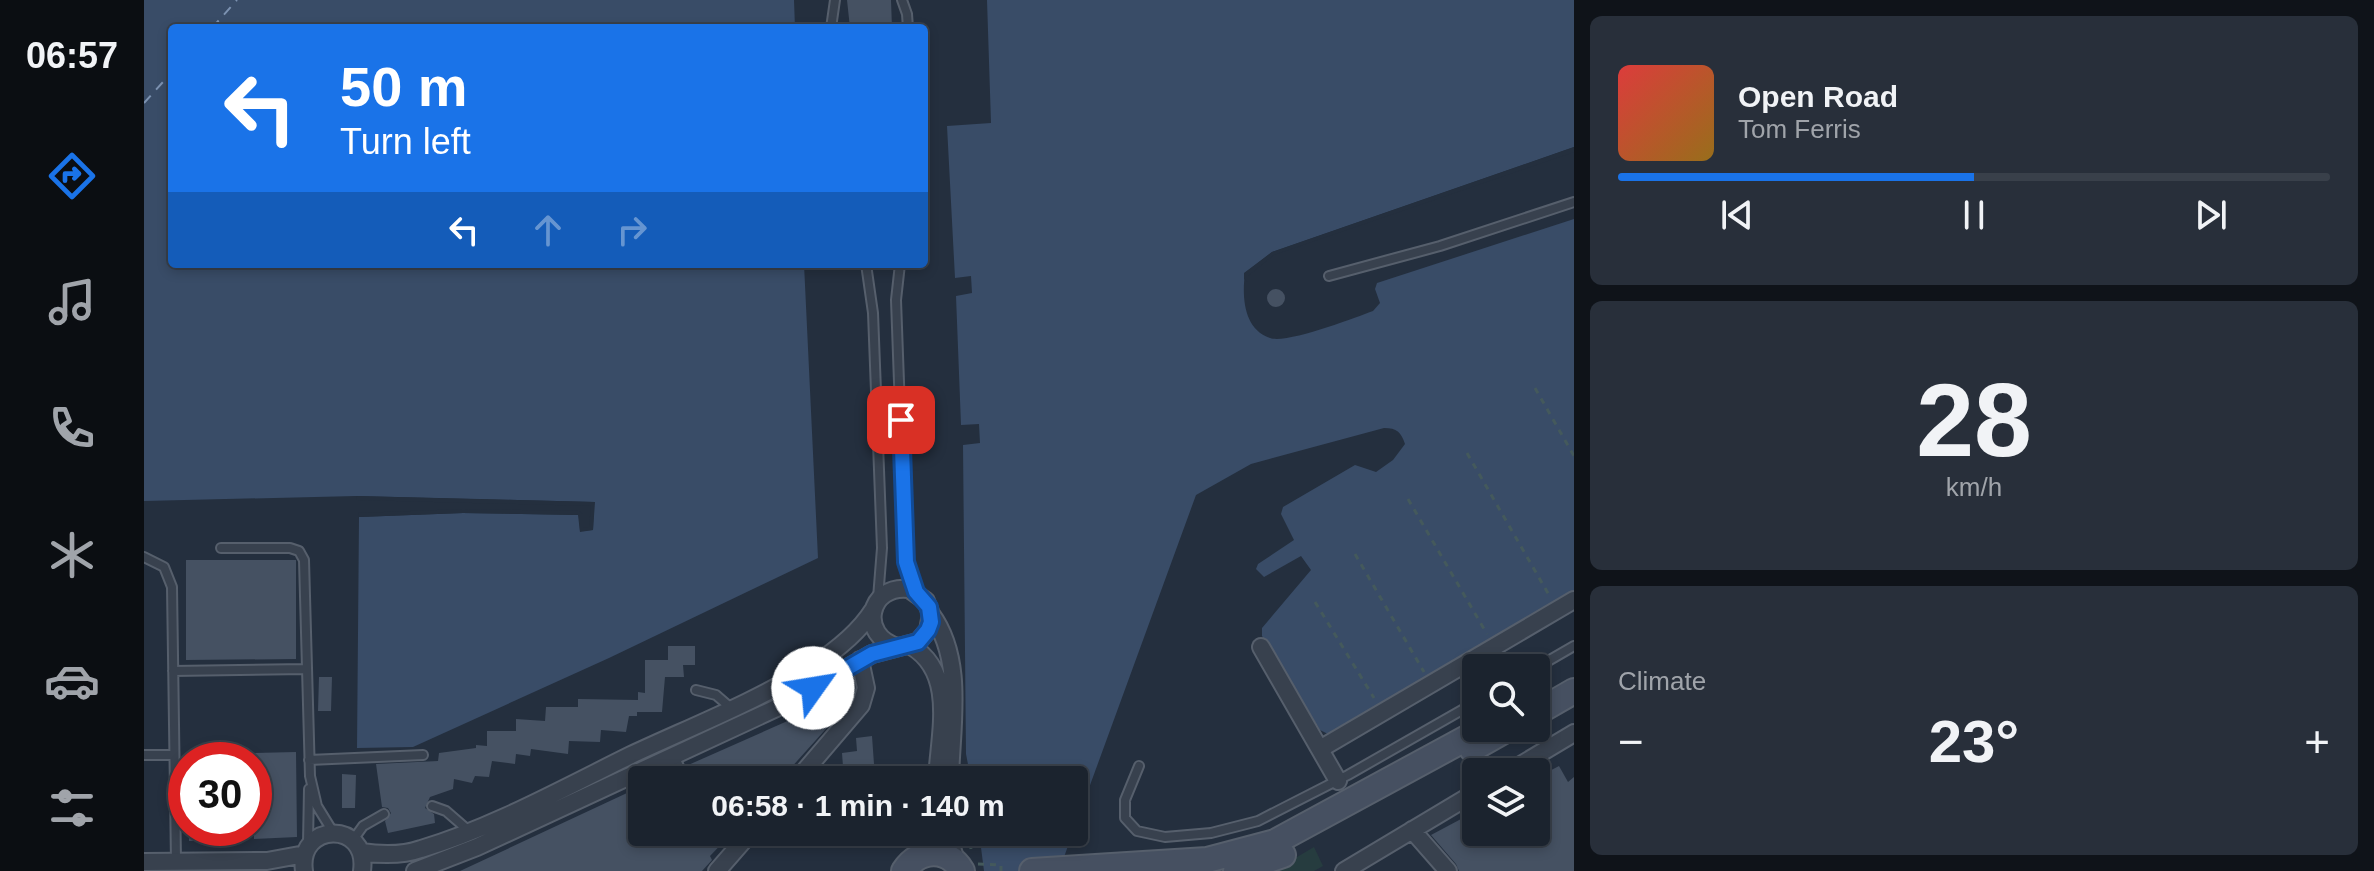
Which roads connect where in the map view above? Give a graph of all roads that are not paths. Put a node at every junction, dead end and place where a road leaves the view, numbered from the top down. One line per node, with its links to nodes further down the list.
1 (902, 0): 4 (lane)
2 (909, 0): 4 (lane)
3 (833, 1): 5 (lane)
4 (907, 14): 6 (lane)
5 (831, 24)
6 (908, 24)
7 (1574, 202): 10 (lane)
8 (867, 268): 15 (lane)
9 (900, 268): 13 (lane)
10 (1329, 276)
11 (221, 548): 22 (lane)
12 (144, 557): 23 (lane)
13 (916, 592): 15 (street); 16 (street)
14 (1574, 600): 35 (street)
15 (876, 604): 17 (street); 29 (street)
16 (931, 614): 17 (street); 45 (street)
17 (904, 646): 20 (street); 44 (street)
18 (1574, 646): 21 (lane)
19 (1261, 647): 35 (street)
20 (860, 660): 39 (street); 43 (street)
21 (1550, 660)
22 (306, 669): 23 (lane); 41 (lane)
23 (173, 671): 33 (lane)
24 (1574, 678): 26 (main road)
25 (696, 690): 29 (lane)
26 (1550, 691)
27 (1574, 691): 28 (main road)
28 (1550, 705)
29 (731, 708): 53 (street)
30 (1462, 710): 48 (lane)
31 (1574, 734): 40 (street)
32 (1462, 740): 67 (main road)
33 (174, 742)
34 (1485, 742): 68 (main road)
35 (1320, 749): 48 (street)
36 (144, 755): 37 (lane)
37 (168, 755)
38 (423, 755): 41 (lane)
39 (673, 755): 42 (lane); 63 (street)
40 (1533, 758)
41 (309, 760): 47 (lane)
42 (678, 766)
43 (809, 766)
44 (937, 766)
45 (950, 766)
46 (1139, 766): 48 (lane)
47 (310, 776): 54 (lane); 59 (lane)
48 (1338, 781)
49 (1462, 800): 52 (street)
50 (432, 806): 53 (lane)
51 (384, 814): 56 (lane)
52 (1412, 830): 69 (street); 70 (street)
53 (469, 831): 56 (street)
54 (333, 833): 56 (street); 59 (street)
55 (176, 846): 62 (lane)
56 (357, 846): 64 (street)
57 (739, 846): 66 (street)
58 (919, 853): 60 (main road)
59 (306, 857): 62 (street)
60 (965, 861)
61 (144, 862): 62 (street)
62 (176, 862)
63 (434, 868): 65 (street)
64 (362, 871)
65 (415, 871)
66 (717, 871)
67 (1032, 871)
68 (1236, 871)
69 (1344, 871)
70 (1448, 871)

